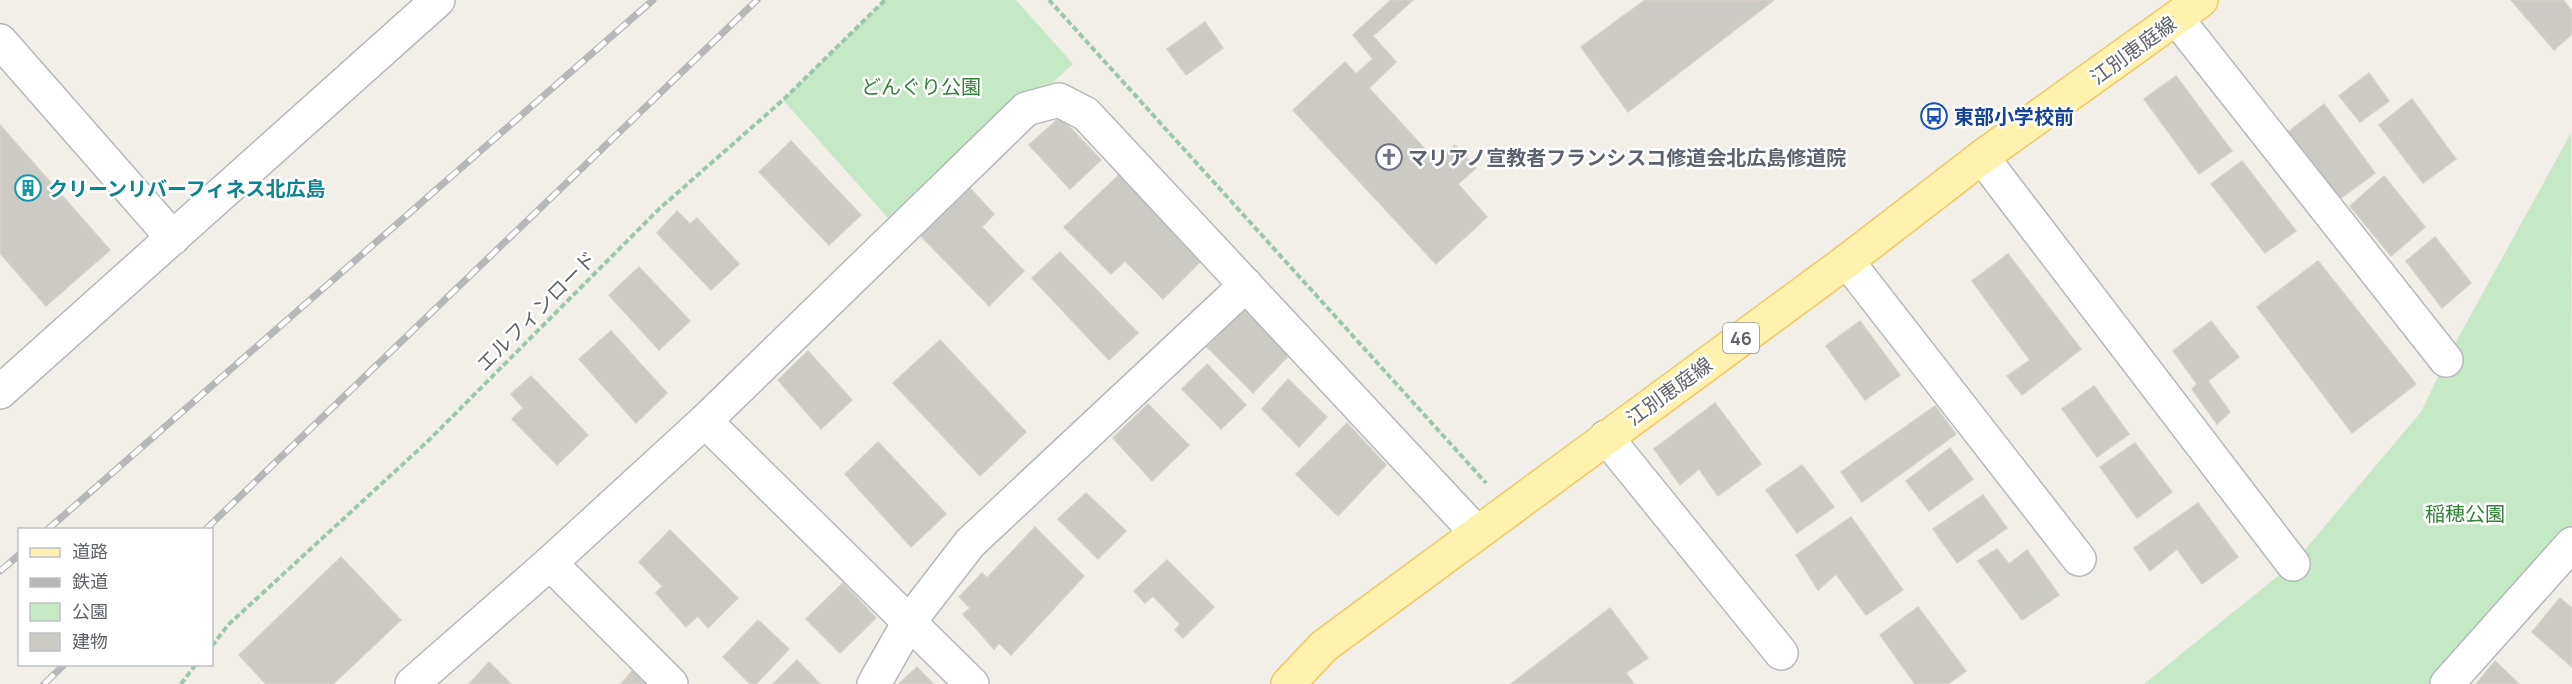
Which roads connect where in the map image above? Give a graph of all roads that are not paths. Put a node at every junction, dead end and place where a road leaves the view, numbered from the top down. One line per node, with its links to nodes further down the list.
1 (438, 0): 5 (street)
2 (2189, 9): 4 (main road, 江別恵庭線 / 46); 8 (street)
3 (0, 40): 5 (street)
4 (1982, 157): 6 (main road, 江別恵庭線 / 46); 16 (street)
5 (173, 238): 9 (street)
6 (1847, 261): 11 (main road, 江別恵庭線 / 46); 14 (street)
7 (1246, 285): 10 (street); 12 (street); 17 (street)
8 (2446, 360)
9 (0, 392)
10 (705, 422): 15 (street); 17 (street)
11 (1606, 437): 12 (main road, 江別恵庭線 / 46); 18 (street)
12 (1477, 533): 23 (main road, 江別恵庭線 / 46)
13 (2572, 544): 24 (street)
14 (2079, 559)
15 (550, 563): 19 (street); 20 (street)
16 (2293, 564)
17 (909, 622): 21 (street); 22 (street)
18 (1781, 653)
19 (412, 684)
20 (671, 684)
21 (874, 684)
22 (972, 684)
23 (1288, 684)
24 (2447, 684)

